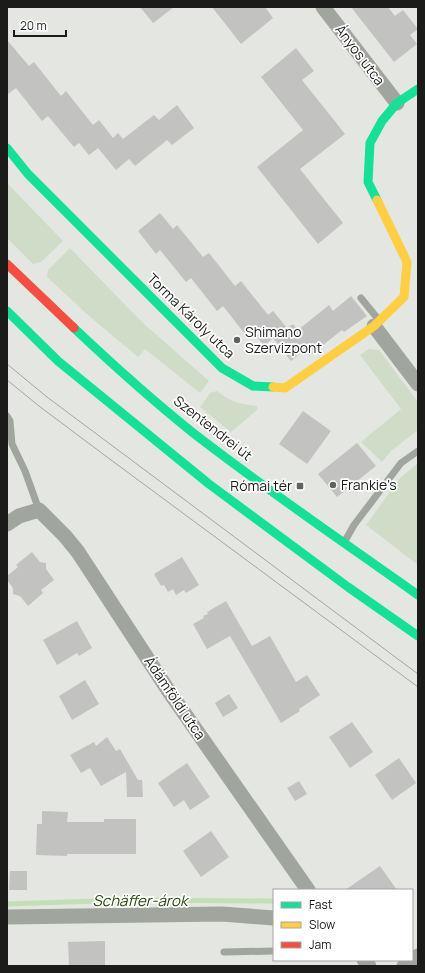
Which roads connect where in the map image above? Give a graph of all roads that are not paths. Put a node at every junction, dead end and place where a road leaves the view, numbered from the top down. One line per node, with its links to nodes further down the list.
1 (323, 7): 3 (street, Ányos utca)
2 (418, 89): 3 (main road, Torma Károly utca)
3 (397, 103): 8 (main road, Torma Károly utca)
4 (7, 148): 8 (main road, Torma Károly utca)
5 (7, 264): 14 (main road, Szentendrei út)
6 (361, 298): 8 (lane)
7 (7, 311): 16 (main road)
8 (376, 324): 9 (street)
9 (418, 384)
10 (7, 416): 12 (lane)
11 (418, 451): 14 (lane)
12 (38, 510): 13 (street); 17 (street, Ádámföldi utca)
13 (7, 524)
14 (343, 543): 15 (main road, Szentendrei út)
15 (418, 595)
16 (418, 636)
17 (307, 889)
18 (7, 917): 19 (street)
19 (273, 918)
20 (273, 951): 21 (lane)
21 (224, 952)

